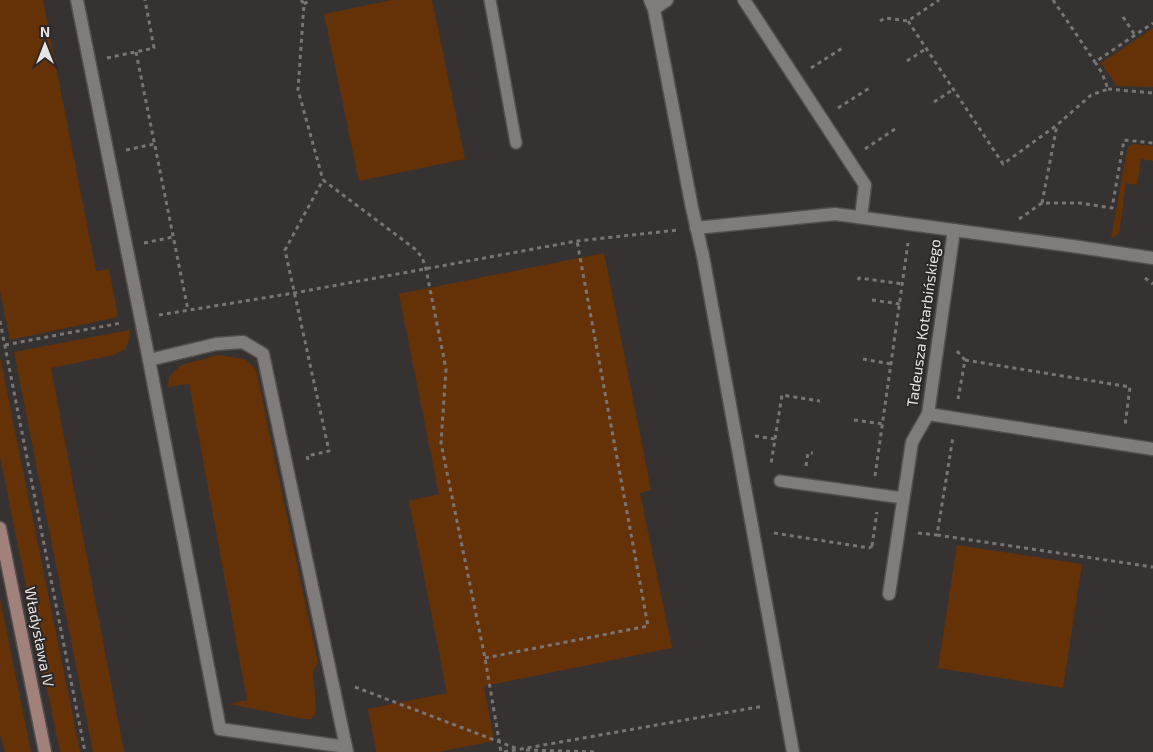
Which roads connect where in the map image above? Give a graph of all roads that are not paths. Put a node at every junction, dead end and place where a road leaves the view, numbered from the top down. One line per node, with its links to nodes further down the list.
1 (77, 0): 11 (street)
2 (490, 0): 6 (lane)
3 (667, 0): 5 (street)
4 (744, 0): 7 (street)
5 (652, 4): 8 (street)
6 (516, 143)
7 (861, 217): 8 (street, Tadeusza Kotarbińskiego); 9 (street, Tadeusza Kotarbińskiego)
8 (696, 228): 20 (street)
9 (954, 230): 10 (street, Tadeusza Kotarbińskiego); 12 (street, Tadeusza Kotarbińskiego)
10 (1153, 258)
11 (149, 360): 18 (street); 18 (street)
12 (928, 414): 13 (street); 15 (street, Tadeusza Kotarbińskiego)
13 (1153, 448)
14 (780, 481): 15 (lane)
15 (903, 498): 17 (street, Tadeusza Kotarbińskiego)
16 (0, 528): 19 (main road, Władysława IV)
17 (889, 594)
18 (346, 750)
19 (45, 752)
20 (793, 752)

